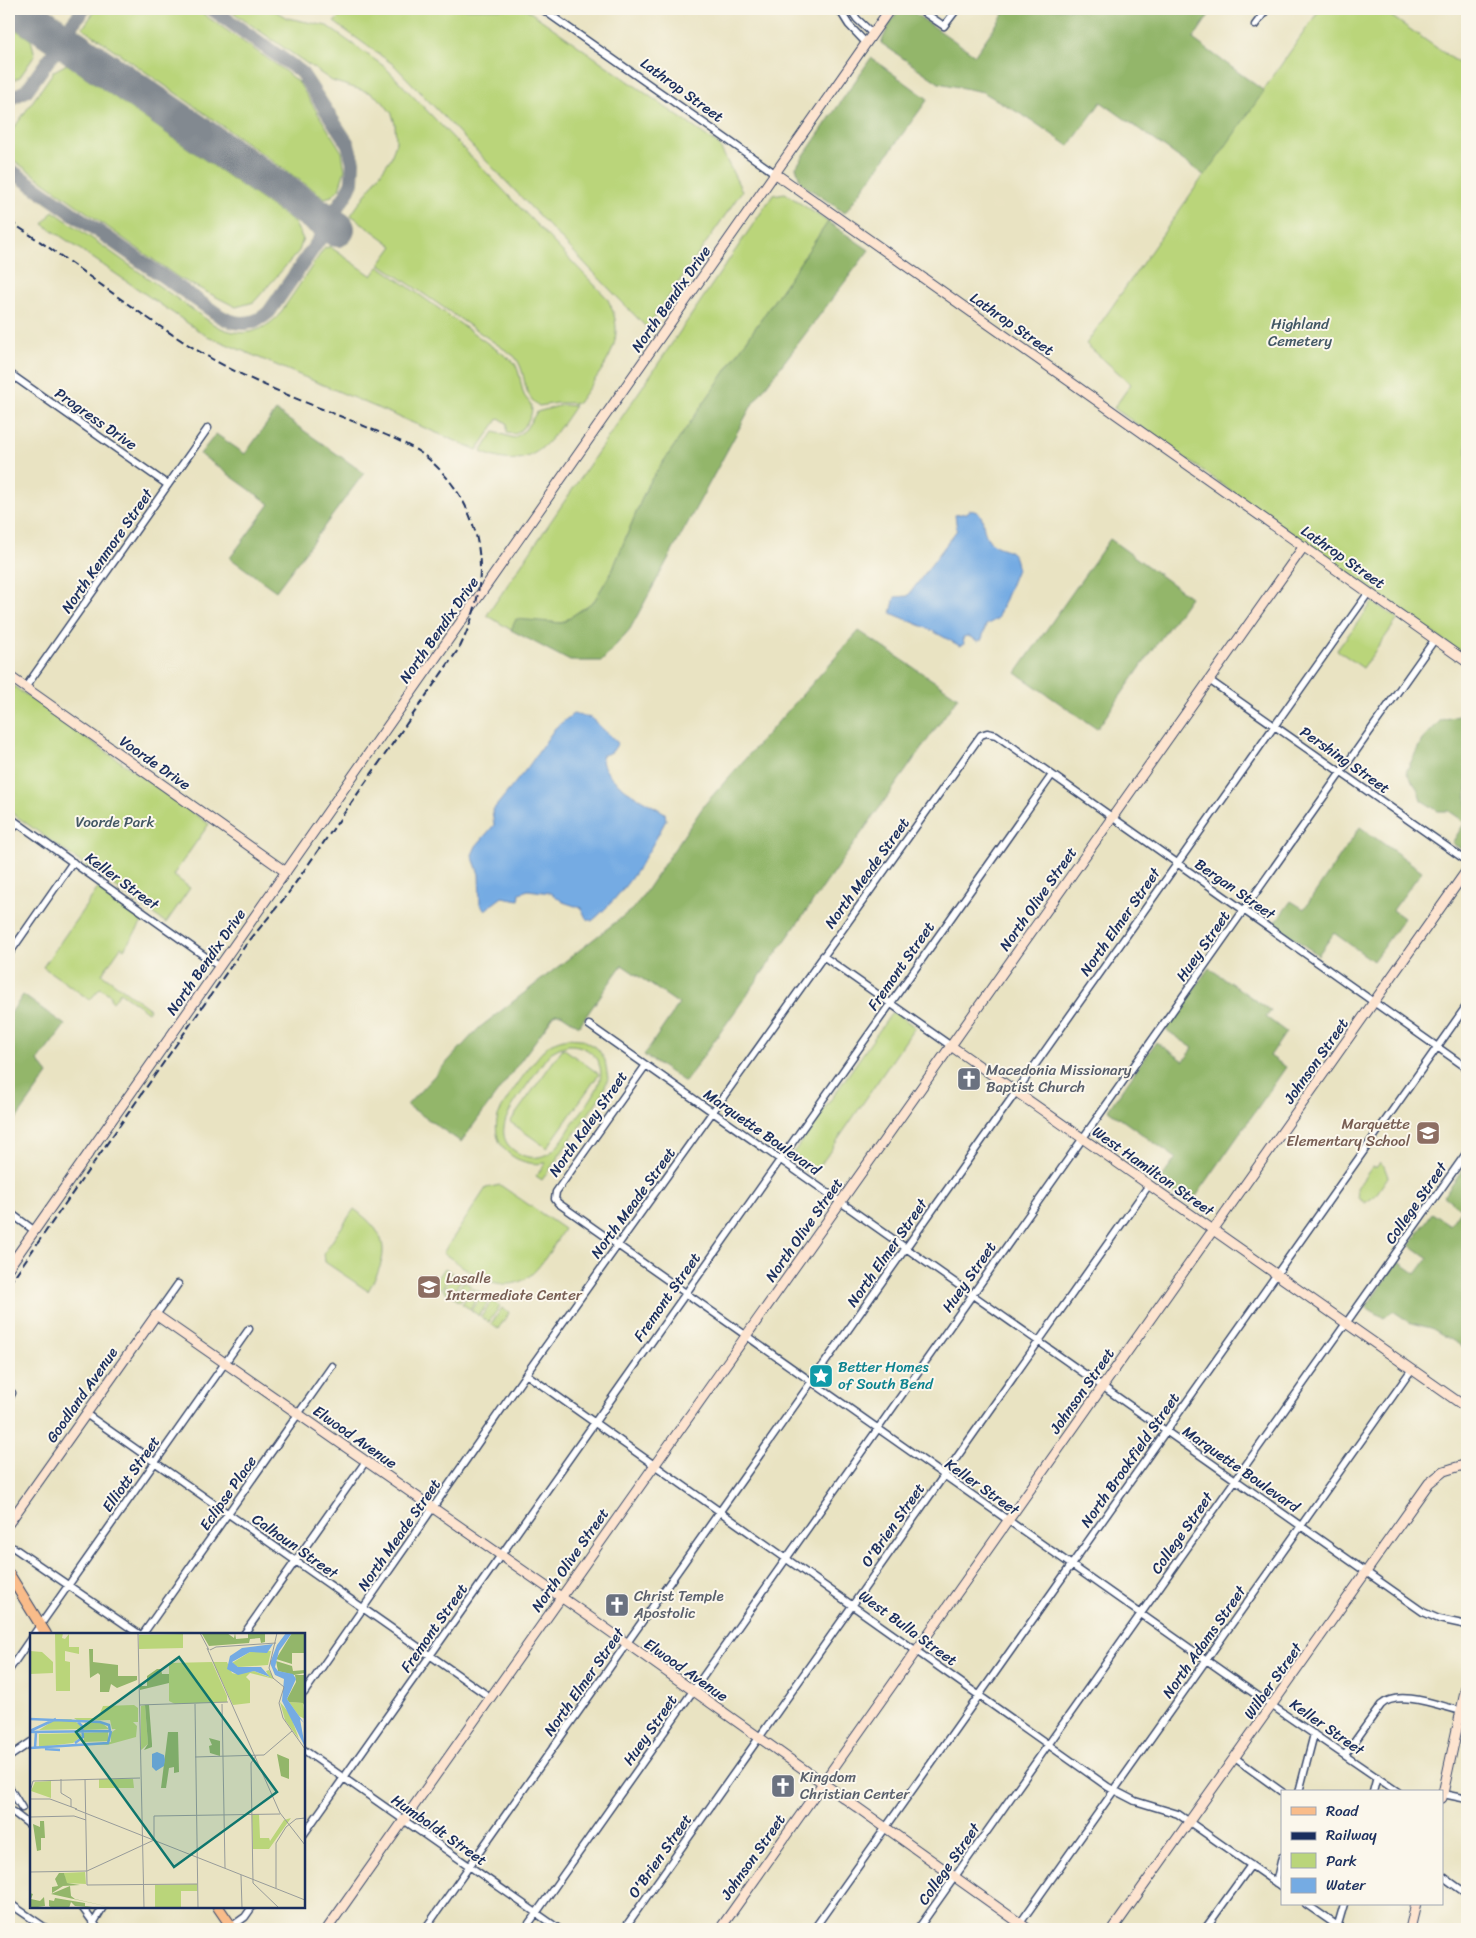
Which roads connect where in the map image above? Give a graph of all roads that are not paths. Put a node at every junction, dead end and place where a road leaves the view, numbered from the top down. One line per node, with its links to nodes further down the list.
1 (542, 9): 11 (street, Lathrop Street)
2 (839, 9): 10 (street)
3 (850, 9): 9 (street)
4 (890, 9): 9 (street, North Bendix Drive)
5 (919, 9): 6 (street)
6 (956, 9)
7 (1267, 9): 8 (street)
8 (1255, 25)
9 (873, 34): 10 (street, North Bendix Drive)
10 (866, 43): 11 (street, North Bendix Drive)
11 (776, 174): 15 (street, Lathrop Street); 34 (street, North Bendix Drive)
12 (9, 373): 14 (street, Progress Drive)
13 (208, 428): 14 (street, North Kenmore Street)
14 (168, 485): 21 (street, North Kenmore Street)
15 (1304, 546): 16 (street, Lathrop Street); 20 (street, North Olive Street)
16 (1369, 592): 17 (street, Lathrop Street); 22 (street, North Elmer Street)
17 (1435, 639): 18 (street, Lathrop Street); 24 (street, Huey Street)
18 (1467, 662)
19 (9, 676): 21 (street, Voorde Drive)
20 (1209, 680): 22 (street, Pershing Street); 27 (street, North Olive Street)
21 (25, 688): 34 (street, Voorde Drive)
22 (1275, 726): 24 (street, Pershing Street); 32 (street, North Elmer Street)
23 (987, 733): 25 (street, Bergan Street); 37 (street, North Meade Street)
24 (1341, 772): 30 (street, Pershing Street); 35 (street, Huey Street)
25 (1052, 775): 27 (street, Bergan Street); 40 (street, Fremont Street)
26 (9, 817): 28 (street, Keller Street)
27 (1112, 817): 32 (street, Bergan Street); 43 (street, North Olive Street)
28 (16, 822): 29 (street); 31 (street, Keller Street)
29 (9, 834)
30 (1467, 861)
31 (73, 862): 36 (street); 38 (street, Keller Street)
32 (1177, 864): 35 (street, Bergan Street); 47 (street, North Elmer Street)
33 (1467, 870): 39 (street, Johnson Street)
34 (286, 872): 38 (street, North Bendix Drive)
35 (1243, 910): 39 (street, Bergan Street); 49 (street, Huey Street)
36 (9, 954)
37 (823, 956): 40 (street, West Hamilton Street); 48 (street, North Meade Street)
38 (220, 967): 57 (street, North Bendix Drive)
39 (1374, 1002): 44 (street, Bergan Street); 56 (street, Johnson Street)
40 (891, 1004): 43 (street, West Hamilton Street); 51 (street, Fremont Street)
41 (1467, 1005): 44 (street, North Brookfield Street)
42 (589, 1025): 45 (street, Marquette Boulevard)
43 (951, 1046): 47 (street, West Hamilton Street); 54 (street, North Olive Street)
44 (1438, 1047): 46 (street, Bergan Street); 61 (street, North Brookfield Street)
45 (646, 1065): 48 (street, Marquette Boulevard); 53 (street, North Kaley Street)
46 (1467, 1068)
47 (1016, 1091): 49 (street, West Hamilton Street); 59 (street, North Elmer Street)
48 (713, 1112): 51 (street, Marquette Boulevard); 58 (street, North Meade Street)
49 (1083, 1138): 52 (street, West Hamilton Street); 64 (street, Huey Street)
50 (1467, 1152): 66 (street, College Street)
51 (780, 1159): 54 (street, Marquette Boulevard); 63 (street, Fremont Street)
52 (1149, 1185): 56 (street, West Hamilton Street); 69 (street, O'Brien Street)
53 (555, 1199): 58 (street, Keller Street)
54 (840, 1202): 59 (street, Marquette Boulevard); 68 (street, North Olive Street)
55 (9, 1212): 57 (street)
56 (1212, 1230): 61 (street, West Hamilton Street); 75 (street, Johnson Street)
57 (35, 1231): 60 (street, North Bendix Drive)
58 (618, 1246): 63 (street, Keller Street); 73 (street, North Meade Street)
59 (906, 1248): 64 (street, Marquette Boulevard); 74 (street, North Elmer Street)
60 (9, 1267)
61 (1276, 1275): 66 (street, West Hamilton Street); 81 (street, North Brookfield Street)
62 (178, 1284): 65 (street, Goodland Avenue)
63 (685, 1294): 68 (street, Keller Street); 79 (street, Fremont Street)
64 (972, 1295): 69 (street, Marquette Boulevard); 80 (street, Huey Street)
65 (156, 1315): 70 (street, Elwood Avenue); 77 (street, Goodland Avenue)
66 (1346, 1323): 72 (street, West Hamilton Street); 87 (street, College Street)
67 (249, 1329): 70 (street, Elliott Street)
68 (746, 1336): 74 (street, Keller Street); 85 (street, North Olive Street)
69 (1038, 1342): 75 (street, Marquette Boulevard); 86 (street, O'Brien Street)
70 (225, 1363): 78 (street, Elwood Avenue); 83 (street, Elliott Street)
71 (332, 1366): 78 (street, Eclipse Place)
72 (1412, 1369): 76 (street, West Hamilton Street); 93 (street, North Adams Street)
73 (526, 1374): 79 (street, West Bulla Street); 88 (street, North Meade Street)
74 (811, 1382): 80 (street, Keller Street); 89 (street, North Elmer Street)
75 (1102, 1387): 81 (street, Marquette Boulevard); 91 (street, Johnson Street)
76 (1467, 1408)
77 (86, 1414): 83 (street, Calhoun Street); 92 (street, Goodland Avenue)
78 (298, 1414): 82 (street, Elwood Avenue); 90 (street, Eclipse Place)
79 (594, 1423): 85 (street, West Bulla Street); 95 (street, Fremont Street)
80 (878, 1428): 86 (street, Keller Street); 96 (street, Huey Street)
81 (1166, 1431): 87 (street, Marquette Boulevard); 98 (street, North Brookfield Street)
82 (366, 1461): 88 (street, Elwood Avenue); 97 (street)
83 (154, 1463): 90 (street, Calhoun Street); 101 (street, Elliott Street)
84 (1467, 1464): 99 (street, Wilber Street)
85 (655, 1465): 89 (street, West Bulla Street); 102 (street, North Olive Street)
86 (944, 1476): 91 (street, Keller Street); 103 (street, O'Brien Street)
87 (1235, 1481): 93 (street, Marquette Boulevard); 105 (street, College Street)
88 (433, 1508): 95 (street, Elwood Avenue); 104 (street, North Meade Street)
89 (721, 1510): 96 (street, West Bulla Street); 112 (street, North Elmer Street)
90 (228, 1514): 97 (street, Calhoun Street); 109 (street, Eclipse Place)
91 (1008, 1520): 98 (street, Keller Street); 113 (street, Johnson Street)
92 (9, 1523)
93 (1301, 1526): 99 (street, Marquette Boulevard); 115 (street, North Adams Street)
94 (14, 1548): 101 (street)
95 (500, 1555): 102 (street, Elwood Avenue); 114 (street, Fremont Street)
96 (786, 1558): 103 (street, West Bulla Street); 119 (street, Huey Street)
97 (296, 1562): 104 (street, Calhoun Street); 110 (street)
98 (1072, 1565): 105 (street, Keller Street); 120 (street, North Brookfield Street)
99 (1366, 1573): 106 (street, Marquette Boulevard); 122 (street, Wilber Street)
100 (9, 1574): 107 (main road)
101 (68, 1585): 107 (street, Elliott Street); 108 (street)
102 (561, 1597): 112 (street, Elwood Avenue); 121 (street, North Olive Street)
103 (853, 1604): 113 (street, West Bulla Street); 125 (street, O'Brien Street)
104 (363, 1609): 114 (street, Calhoun Street); 118 (street, North Meade Street)
105 (1141, 1614): 115 (street, Keller Street); 127 (street, College Street)
106 (1467, 1625)
107 (40, 1631)
108 (138, 1633)
109 (144, 1633)
110 (245, 1633)
111 (30, 1639): 116 (street)
112 (626, 1644): 119 (street, Elwood Avenue); 152 (street, North Elmer Street)
113 (916, 1650): 120 (street, West Bulla Street); 134 (street, Johnson Street)
114 (430, 1655): 121 (street, Calhoun Street); 133 (street, Fremont Street)
115 (1206, 1660): 122 (street, Keller Street); 136 (street, North Adams Street)
116 (9, 1670)
117 (1467, 1683): 123 (street)
118 (305, 1692)
119 (692, 1692): 125 (street, Elwood Avenue); 167 (street, Huey Street)
120 (980, 1695): 127 (street, West Bulla Street); 149 (street, North Brookfield Street)
121 (491, 1698): 146 (street, North Olive Street)
122 (1272, 1705): 124 (street, Keller Street); 131 (street, Wilber Street)
123 (1461, 1711): 129 (street); 141 (street)
124 (1314, 1734): 129 (street, Keller Street); 137 (street)
125 (758, 1738): 134 (street, Elwood Avenue); 178 (street, O'Brien Street)
126 (30, 1743): 130 (street)
127 (1049, 1744): 136 (street, West Bulla Street); 155 (street, College Street)
128 (305, 1751): 133 (street, Humboldt Street)
129 (1345, 1755): 132 (street, Keller Street)
130 (9, 1757)
131 (1235, 1758): 140 (street); 147 (street, Wilber Street)
132 (1377, 1777): 138 (street); 139 (street, Keller Street)
133 (343, 1778): 146 (street, Humboldt Street); 150 (street, Fremont Street)
134 (822, 1783): 149 (street, Elwood Avenue); 179 (street, Johnson Street)
135 (9, 1787): 144 (street)
136 (1114, 1790): 147 (street, West Bulla Street); 169 (street, North Adams Street)
137 (1300, 1790)
138 (1374, 1790)
139 (1395, 1790)
140 (1281, 1791)
141 (1444, 1791)
142 (1444, 1796): 143 (street)
143 (1467, 1799)
144 (22, 1808)
145 (9, 1809): 148 (street)
146 (404, 1821): 152 (street, Humboldt Street); 174 (street, North Olive Street)
147 (1190, 1822): 153 (street, West Bulla Street); 182 (street, Wilber Street)
148 (30, 1825)
149 (885, 1828): 155 (street, Elwood Avenue); 180 (street, North Brookfield Street)
150 (305, 1833)
151 (1281, 1860): 156 (street)
152 (470, 1866): 167 (street, Humboldt Street); 175 (street, North Elmer Street)
153 (1251, 1866): 156 (street, West Bulla Street); 183 (street)
154 (1444, 1877): 158 (street)
155 (954, 1878): 169 (street, Elwood Avenue); 181 (street, College Street)
156 (1276, 1883): 157 (street, West Bulla Street)
157 (1281, 1886)
158 (1467, 1894)
159 (9, 1903): 172 (street)
160 (1309, 1906): 171 (street)
161 (1344, 1906): 171 (street)
162 (1416, 1906): 184 (street)
163 (83, 1908): 168 (street)
164 (102, 1908): 168 (street)
165 (219, 1908): 170 (main road)
166 (251, 1908): 170 (street)
167 (536, 1913): 176 (street, Huey Street); 177 (street, Humboldt Street)
168 (92, 1926): 173 (street)
169 (1021, 1927)
170 (232, 1928)
171 (1339, 1928)
172 (47, 1929)
173 (98, 1929)
174 (328, 1929)
175 (425, 1929)
176 (525, 1929)
177 (559, 1929)
178 (624, 1929)
179 (720, 1929)
180 (814, 1929)
181 (918, 1929)
182 (1114, 1929)
183 (1206, 1929)
184 (1410, 1929)

